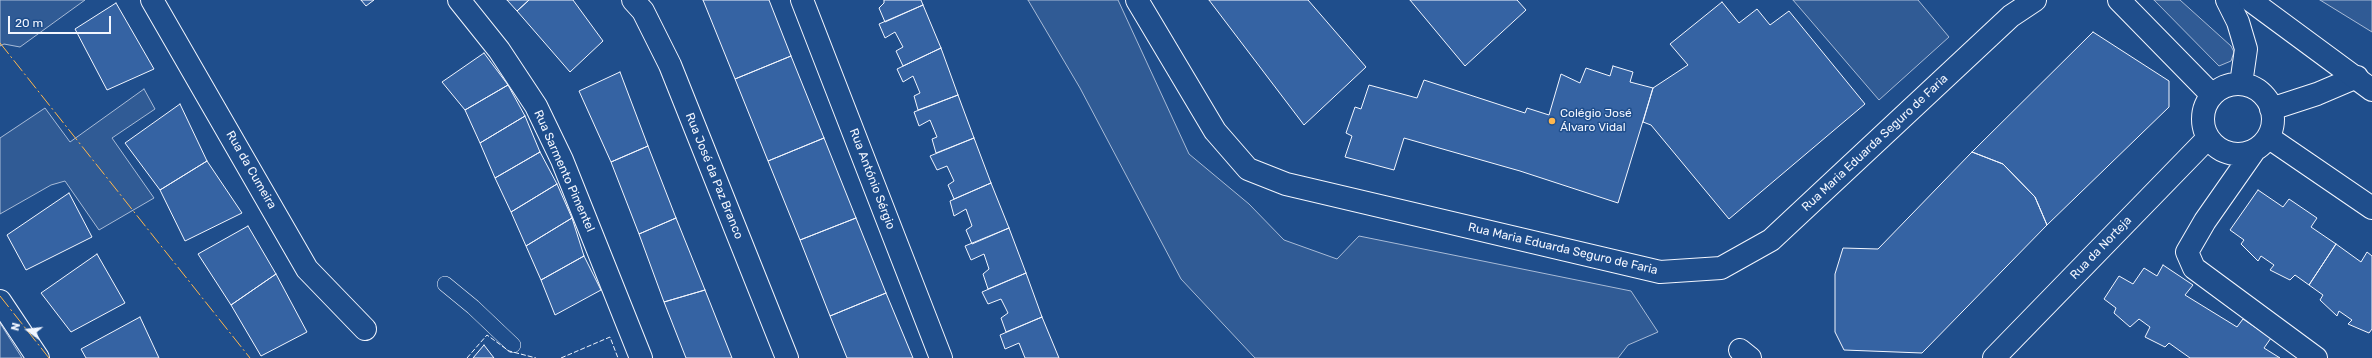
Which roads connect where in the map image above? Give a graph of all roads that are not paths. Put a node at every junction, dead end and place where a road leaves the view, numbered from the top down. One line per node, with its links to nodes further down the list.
1 (152, 0): 19 (street, Rua da Cumeira)
2 (459, 0): 22 (street, Rua Sarmento Pimentel)
3 (633, 0): 23 (street, Rua José da Paz Branco)
4 (802, 0): 24 (street, Rua António Sérgio)
5 (1137, 0): 6 (street, Rua Maria Eduarda Seguro de Faria)
6 (2035, 0)
7 (2119, 0): 12 (street)
8 (2227, 0): 10 (street)
9 (2250, 0): 11 (street)
10 (2241, 84): 12 (street); 13 (street)
11 (2367, 84): 13 (street)
12 (2212, 95): 14 (street)
13 (2271, 109): 15 (street)
14 (2208, 138): 15 (street); 25 (street, Rua da Norteja)
15 (2261, 144): 16 (street); 26 (street)
16 (2372, 208)
17 (445, 284): 20 (lane)
18 (0, 301): 21 (street)
19 (365, 329)
20 (512, 345)
21 (38, 358)
22 (641, 358)
23 (787, 358)
24 (941, 358)
25 (1994, 358)
26 (2316, 358)

